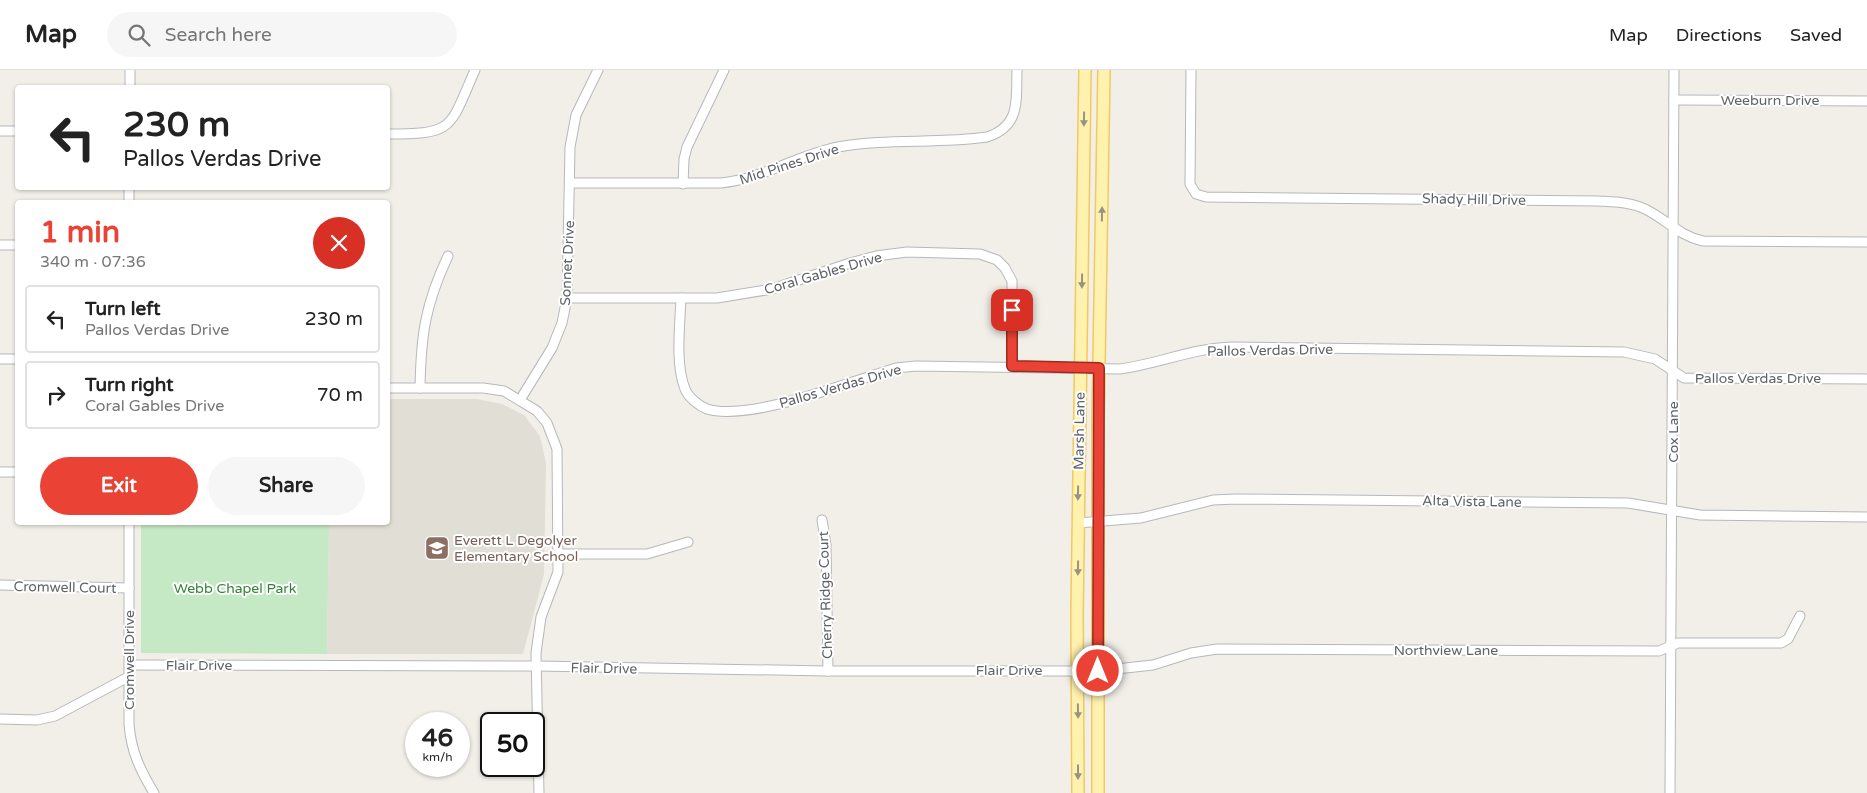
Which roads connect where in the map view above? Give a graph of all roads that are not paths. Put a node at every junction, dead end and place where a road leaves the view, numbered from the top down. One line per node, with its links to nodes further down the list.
1 (130, 70): 10 (street)
2 (475, 70): 15 (street)
3 (598, 70): 16 (street, Sonnet Drive)
4 (724, 70): 17 (street)
5 (1017, 70): 17 (street, Mid Pines Drive)
6 (1085, 70): 28 (main road, Marsh Lane, one-way to 28)
7 (1104, 70): 29 (main road, Marsh Lane, one-way to 7)
8 (1191, 70): 18 (street, Shady Hill Drive)
9 (1674, 70): 11 (street, Cox Lane)
10 (130, 85)
11 (1674, 100): 12 (street, Weeburn Drive); 18 (street, Cox Lane)
12 (1867, 101)
13 (0, 131): 14 (street)
14 (15, 131)
15 (390, 134)
16 (570, 183): 17 (street, Mid Pines Drive); 23 (street, Sonnet Drive)
17 (683, 184)
18 (1673, 228): 19 (street, Shady Hill Drive); 30 (street, Cox Lane)
19 (1867, 242)
20 (0, 245): 21 (street)
21 (15, 245)
22 (448, 256): 33 (street)
23 (567, 298): 24 (street, Coral Gables Drive); 34 (street, Sonnet Drive)
24 (680, 298): 27 (street, Pallos Verdas Drive); 27 (street, Coral Gables Drive)
25 (0, 358): 26 (street)
26 (15, 359)
27 (1012, 366): 28 (street, Pallos Verdas Drive)
28 (1080, 368): 29 (street, Pallos Verdas Drive); 40 (main road, Marsh Lane, one-way to 40)
29 (1099, 368): 30 (street, Pallos Verdas Drive); 41 (main road, Marsh Lane)
30 (1673, 371): 31 (street, Pallos Verdas Drive); 37 (street, Cox Lane)
31 (1867, 379)
32 (390, 388): 33 (street)
33 (420, 388): 34 (street)
34 (520, 400): 44 (street)
35 (0, 472): 36 (street)
36 (15, 472)
37 (1672, 511): 38 (street, Alta Vista Lane); 41 (street, Alta Vista Lane); 48 (street, Cox Lane)
38 (1867, 517)
39 (822, 520): 52 (street, Cherry Ridge Court)
40 (1078, 522): 41 (street, Alta Vista Lane); 51 (main road, Marsh Lane, one-way to 51)
41 (1097, 522): 53 (main road, Marsh Lane)
42 (129, 525): 46 (street, Cromwell Drive)
43 (688, 542): 44 (street)
44 (558, 554): 50 (street)
45 (0, 585): 46 (street, Cromwell Court)
46 (129, 588): 49 (street, Cromwell Drive)
47 (1800, 616): 48 (street, Northview Lane)
48 (1671, 646): 53 (street, Northview Lane); 60 (street, Cox Lane)
49 (130, 665): 50 (street, Flair Drive); 54 (street, Cromwell Drive)
50 (536, 666): 52 (street, Flair Drive); 57 (street)
51 (1077, 670): 52 (street, Flair Drive); 53 (street, Northview Lane); 58 (main road, Marsh Lane, one-way to 58)
52 (828, 671)
53 (1098, 671): 59 (main road, Marsh Lane)
54 (130, 676): 55 (street); 56 (street, Cromwell Drive)
55 (0, 720)
56 (154, 793)
57 (539, 793)
58 (1078, 793)
59 (1098, 793)
60 (1670, 793)

